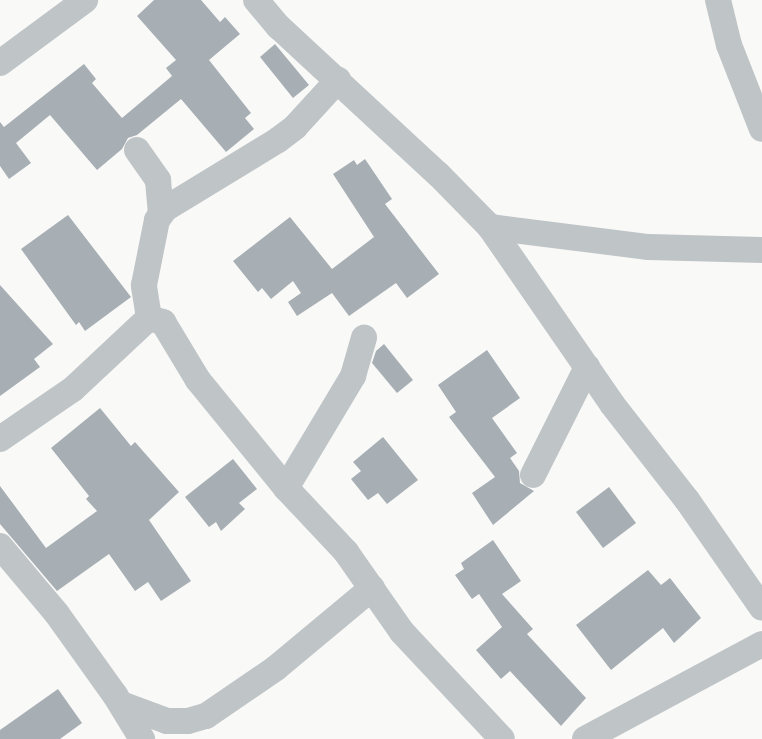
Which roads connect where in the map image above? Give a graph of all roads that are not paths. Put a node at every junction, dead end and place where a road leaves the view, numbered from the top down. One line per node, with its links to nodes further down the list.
1 (85, 0): 4 (street)
2 (256, 0): 5 (street)
3 (718, 0): 6 (street)
4 (0, 63)
5 (338, 80): 8 (street); 9 (street)
6 (762, 128)
7 (137, 150): 8 (street)
8 (162, 213): 11 (street)
9 (490, 227): 10 (street); 13 (street)
10 (762, 250)
11 (149, 318): 14 (street); 16 (street)
12 (364, 338): 16 (street)
13 (587, 367): 15 (street); 19 (street)
14 (0, 439)
15 (534, 475)
16 (286, 488): 18 (street)
17 (0, 546): 21 (street)
18 (372, 588): 21 (street); 23 (street)
19 (762, 608)
20 (762, 644): 24 (street)
21 (121, 704): 22 (street)
22 (142, 739)
23 (502, 739)
24 (585, 739)

